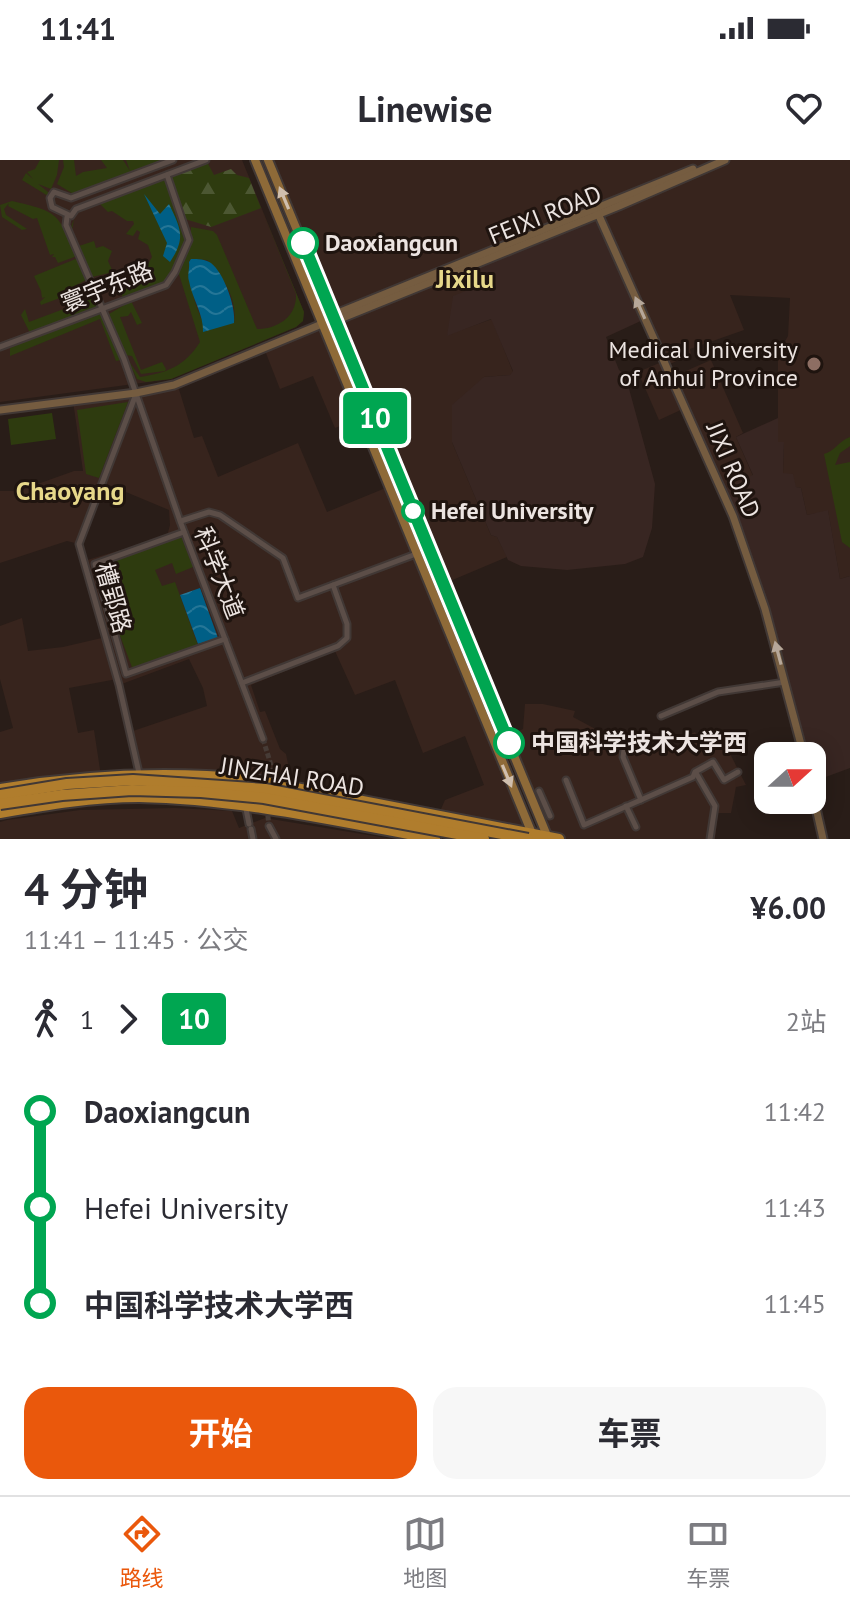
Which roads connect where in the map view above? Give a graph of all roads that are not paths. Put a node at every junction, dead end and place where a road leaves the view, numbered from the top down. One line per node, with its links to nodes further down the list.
1 (206, 160): 7 (street)
2 (255, 160): 14 (main road)
3 (268, 160): 13 (main road, one-way to 3)
4 (713, 160): 10 (main road, FEIXI ROAD)
5 (725, 160): 10 (main road, FEIXI ROAD)
6 (165, 162): 7 (street); 7 (street); 8 (street)
7 (167, 175): 9 (street); 12 (street, 寰宇东路)
8 (71, 198): 9 (street); 11 (street, 科学大道)
9 (76, 209): 11 (street)
10 (597, 212): 13 (main road, FEIXI ROAD); 23 (main road, JIXI ROAD, one-way to 10)
11 (67, 217): 12 (street, 科学大道)
12 (103, 309): 15 (street, 寰宇东路); 16 (street, 科学大道)
13 (334, 319): 14 (main road, FEIXI ROAD); 47 (main road)
14 (321, 324): 16 (main road, FEIXI ROAD); 20 (main road)
15 (0, 347)
16 (136, 393): 17 (main road, FEIXI ROAD); 18 (street, 科学大道); 31 (street, 槽郢路)
17 (0, 410)
18 (180, 521): 19 (street, 科学大道); 21 (street)
19 (184, 532): 22 (street, 科学大道); 22 (street)
20 (416, 554): 21 (street); 46 (main road, one-way to 46)
21 (333, 585): 24 (street)
22 (225, 639): 24 (street, 科学大道)
23 (786, 682): 25 (street); 27 (main road, JIXI ROAD)
24 (241, 683): 26 (street, 科学大道)
25 (661, 716)
26 (263, 739)
27 (801, 742)
28 (640, 747): 37 (street)
29 (695, 772): 30 (street); 37 (street); 52 (street)
30 (738, 772)
31 (139, 773): 32 (highway); 34 (highway)
32 (249, 779): 39 (street); 46 (highway)
33 (566, 780): 40 (street)
34 (0, 789)
35 (539, 791): 43 (street)
36 (0, 795): 46 (highway, JINZHAI ROAD, bridge)
37 (641, 800): 40 (street)
38 (0, 804): 51 (highway, JINZHAI ROAD, bridge)
39 (245, 805): 41 (highway, JINZHAI ROAD); 48 (street); 50 (highway, JINZHAI ROAD)
40 (626, 806): 45 (street)
41 (0, 813)
42 (817, 814): 53 (main road)
43 (550, 816)
44 (269, 826): 49 (street)
45 (636, 827)
46 (531, 837): 47 (highway)
47 (552, 838)
48 (253, 839)
49 (276, 839)
50 (435, 839)
51 (484, 839)
52 (710, 839)
53 (823, 839)

